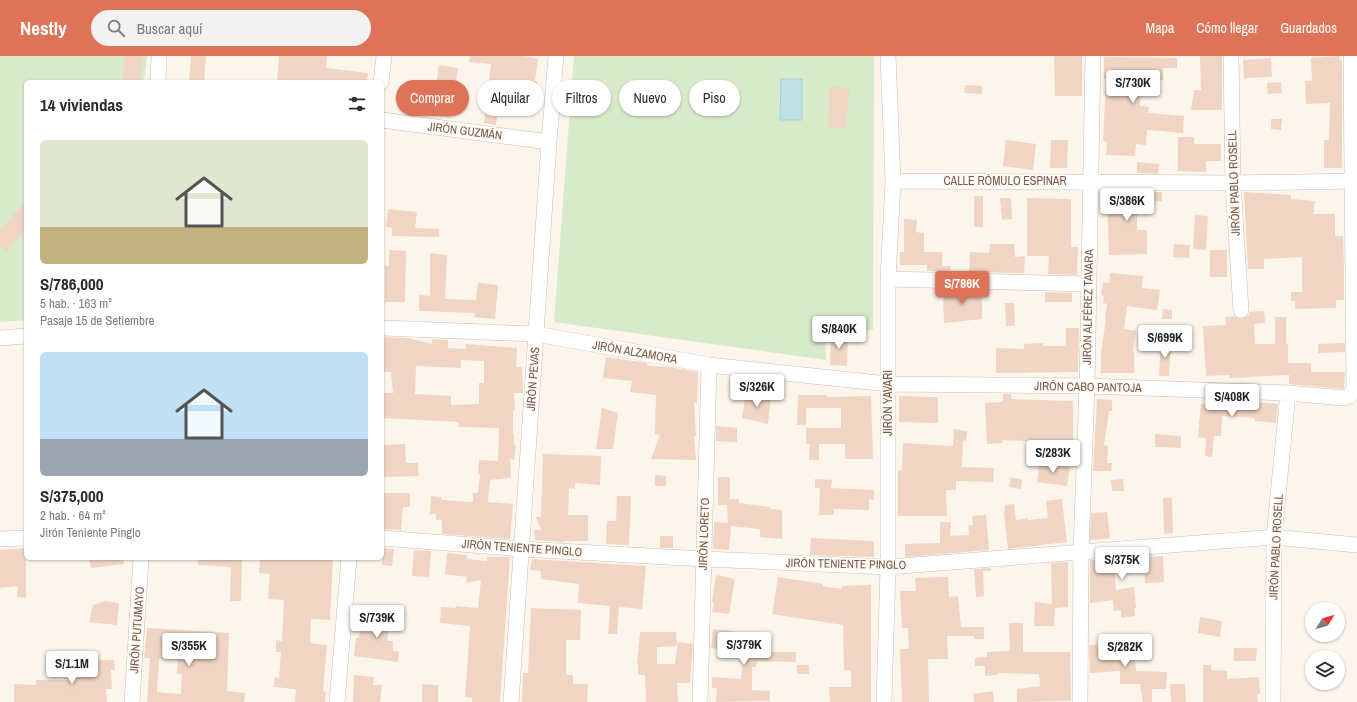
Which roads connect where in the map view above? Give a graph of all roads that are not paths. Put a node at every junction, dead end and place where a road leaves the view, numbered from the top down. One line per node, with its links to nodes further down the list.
1 (159, 56): 8 (street)
2 (384, 56): 9 (street)
3 (556, 56): 11 (street, JIRÓN PEVAS)
4 (888, 56): 13 (street, JIRÓN YAVARI)
5 (1093, 56): 14 (street, JIRÓN ALFÉREZ TAVARA)
6 (1230, 56): 15 (street, JIRÓN PABLO ROSELL)
7 (1352, 56): 12 (street)
8 (158, 80)
9 (381, 80)
10 (384, 120): 11 (street, JIRÓN GUZMÁN)
11 (548, 142): 20 (street, JIRÓN PEVAS)
12 (1355, 180): 15 (street, CALLE RÓMULO ESPINAR); 26 (street, JIRÓN CABO PANTOJA)
13 (893, 181): 14 (street, CALLE RÓMULO ESPINAR); 16 (street, JIRÓN YAVARI)
14 (1090, 181): 15 (street, CALLE RÓMULO ESPINAR); 17 (street, JIRÓN ALFÉREZ TAVARA)
15 (1233, 183): 18 (street, JIRÓN PABLO ROSELL)
16 (888, 279): 17 (street); 24 (street, JIRÓN YAVARI)
17 (1088, 284): 25 (street, JIRÓN ALFÉREZ TAVARA)
18 (1241, 310)
19 (384, 328): 20 (street, JIRÓN ALZAMORA)
20 (536, 334): 23 (street, JIRÓN ALZAMORA); 32 (street, JIRÓN PEVAS)
21 (24, 336): 22 (street)
22 (0, 338)
23 (709, 365): 24 (street, JIRÓN ALZAMORA); 36 (street, JIRÓN LORETO)
24 (888, 384): 25 (street, JIRÓN CABO PANTOJA); 37 (street, JIRÓN YAVARI)
25 (1086, 386): 26 (street, JIRÓN CABO PANTOJA); 33 (street, JIRÓN ALFÉREZ TAVARA)
26 (1288, 393): 27 (street, JIRÓN PABLO ROSELL)
27 (1274, 537): 31 (street, JIRÓN TENIENTE PINGLO); 33 (street, JIRÓN TENIENTE PINGLO); 44 (street, JIRÓN PABLO ROSELL)
28 (24, 538): 30 (street)
29 (384, 538): 32 (street, JIRÓN TENIENTE PINGLO)
30 (0, 539)
31 (1357, 545)
32 (522, 549): 36 (street, JIRÓN TENIENTE PINGLO); 40 (street, JIRÓN PEVAS)
33 (1081, 551): 37 (street, JIRÓN TENIENTE PINGLO); 43 (street, JIRÓN ALFÉREZ TAVARA)
34 (141, 560): 38 (street, JIRÓN PUTUMAYO)
35 (349, 560): 39 (street)
36 (704, 560): 37 (street, JIRÓN TENIENTE PINGLO); 41 (street, JIRÓN LORETO)
37 (888, 567): 42 (street, JIRÓN YAVARI)
38 (132, 702)
39 (338, 702)
40 (511, 702)
41 (700, 702)
42 (884, 702)
43 (1080, 702)
44 (1273, 702)

